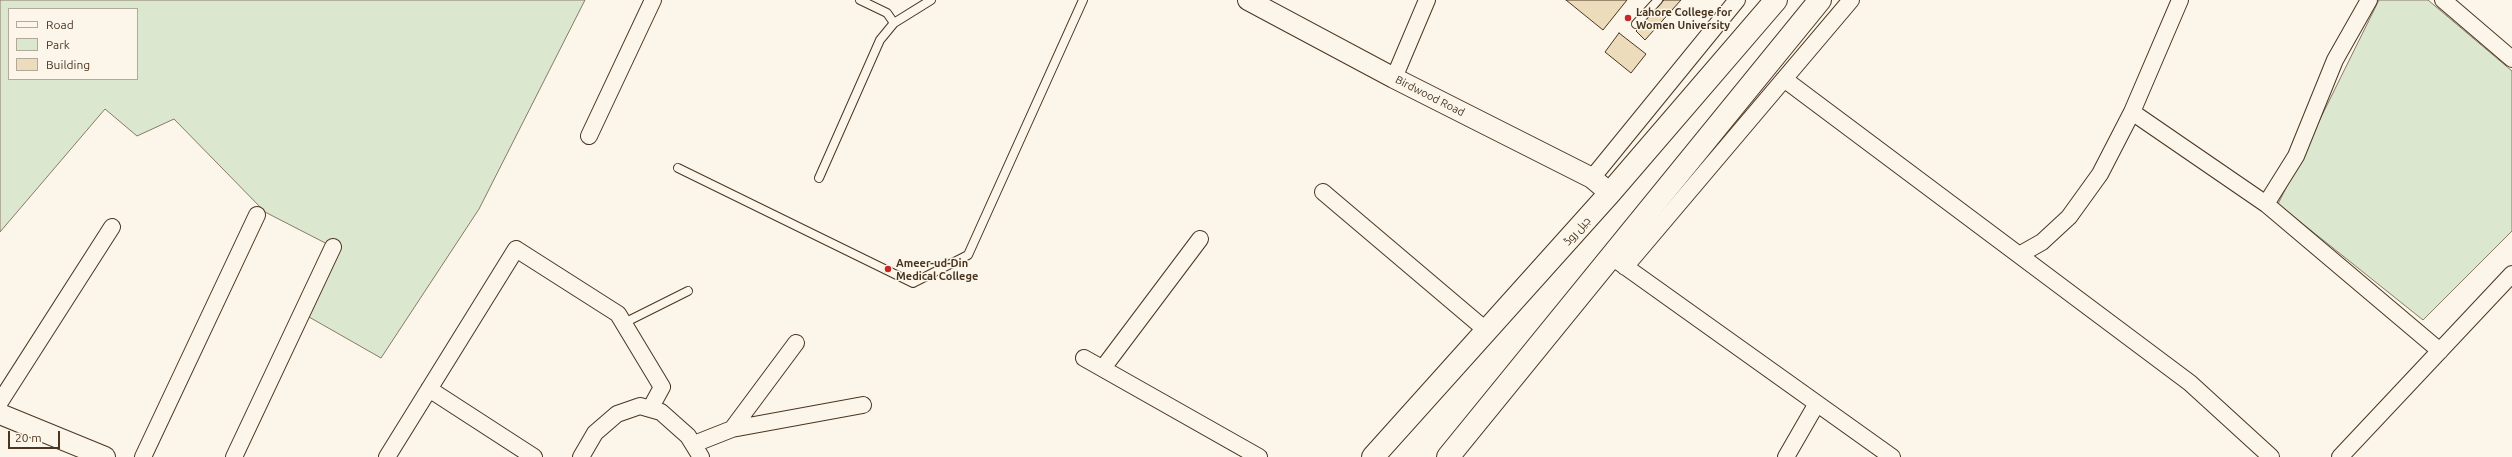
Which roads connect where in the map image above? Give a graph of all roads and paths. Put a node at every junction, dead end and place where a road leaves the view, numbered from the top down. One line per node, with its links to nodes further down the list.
1 (653, 0): 21 (street)
2 (860, 0): 15 (lane)
3 (931, 0): 15 (lane)
4 (1083, 0): 22 (lane)
5 (1248, 0): 18 (street, Birdwood Road)
6 (1427, 0): 18 (street)
7 (1658, 0): 16 (lane)
8 (1737, 0): 24 (street)
9 (1776, 0): 26 (main road, جیل روڈ)
10 (1820, 0): 33 (main road)
11 (1850, 0): 19 (street)
12 (2180, 0): 20 (street)
13 (2369, 0): 27 (street)
14 (2443, 0): 17 (street)
15 (894, 24): 23 (lane)
16 (1636, 24)
17 (2512, 60)
18 (1394, 78): 24 (street, Birdwood Road)
19 (1784, 79): 32 (street); 33 (street)
20 (2132, 112): 27 (street); 32 (street)
21 (590, 136)
22 (678, 168)
23 (819, 178)
24 (1592, 178): 26 (street, Birdwood Road)
25 (1323, 192): 37 (street)
26 (1610, 193): 37 (main road, جیل روڈ)
27 (2266, 204): 39 (street)
28 (257, 216): 52 (street)
29 (112, 227): 43 (street)
30 (1200, 239): 41 (street)
31 (333, 247): 53 (street)
32 (2019, 255): 63 (street)
33 (1618, 261): 45 (street); 60 (main road)
34 (2512, 274): 39 (street)
35 (688, 291): 36 (lane)
36 (624, 323): 42 (street); 46 (street)
37 (1487, 331): 49 (main road, جیل روڈ)
38 (796, 344): 48 (street)
39 (2440, 351): 64 (street)
40 (1084, 358): 41 (street)
41 (1103, 368): 57 (street)
42 (429, 389): 54 (street); 55 (street)
43 (0, 402)
44 (863, 405): 48 (street)
45 (1816, 405): 61 (street); 62 (street)
46 (650, 409): 50 (street); 56 (street)
47 (0, 414): 51 (street)
48 (732, 429): 50 (street)
49 (1398, 429): 58 (main road, جیل روڈ); 59 (main road)
50 (697, 451)
51 (105, 457)
52 (143, 457)
53 (234, 457)
54 (387, 457)
55 (534, 457)
56 (581, 457)
57 (1258, 457)
58 (1373, 457)
59 (1390, 457)
60 (1448, 457)
61 (1786, 457)
62 (1892, 457)
63 (2271, 457)
64 (2340, 457)

